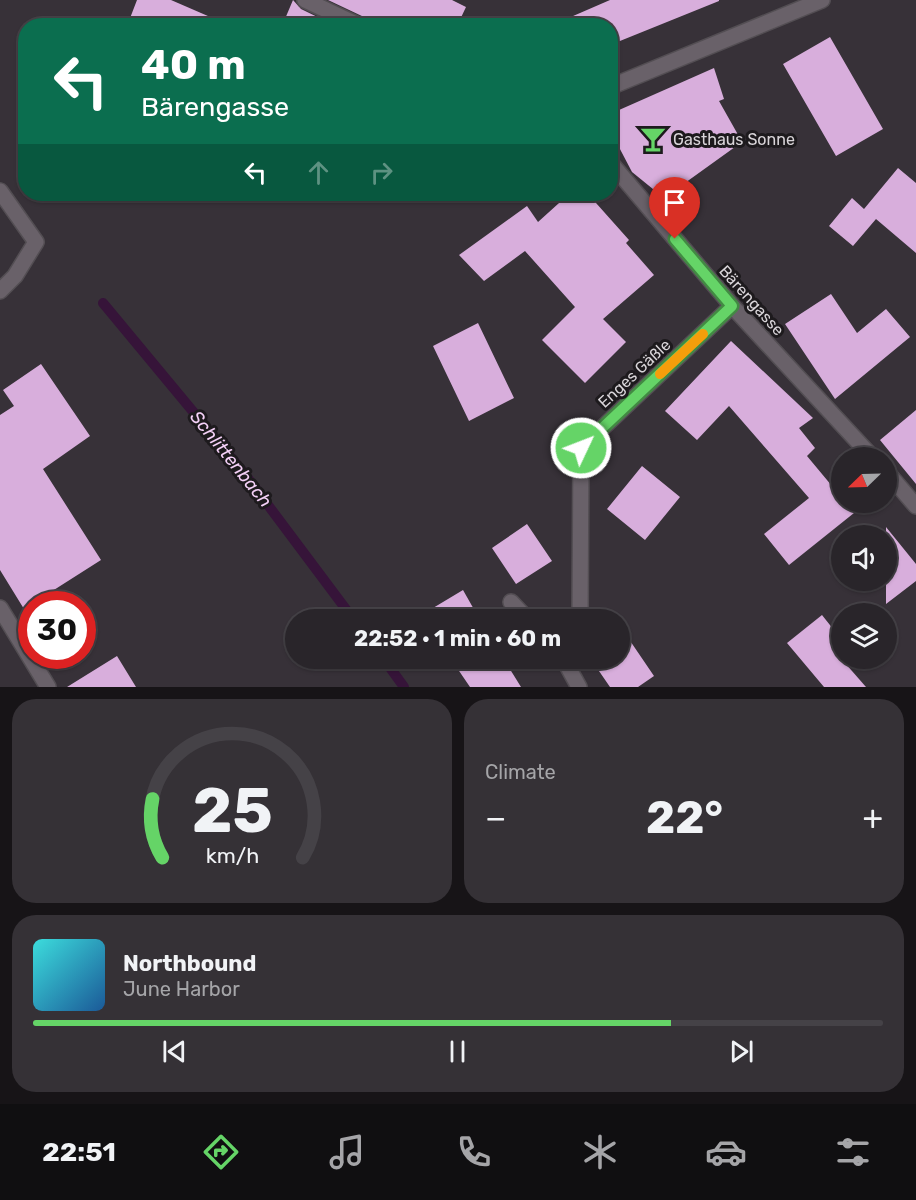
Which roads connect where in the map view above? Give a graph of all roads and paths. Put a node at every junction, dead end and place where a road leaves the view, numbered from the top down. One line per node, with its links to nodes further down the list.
1 (304, 0): 3 (street)
2 (822, 0): 4 (street)
3 (343, 18)
4 (618, 84)
5 (618, 171): 8 (street, Bärengasse)
6 (0, 191): 7 (street)
7 (0, 291)
8 (732, 306): 9 (street, Bärengasse); 15 (street, Enges Gäßle)
9 (863, 447)
10 (897, 484): 11 (street)
11 (916, 507)
12 (511, 602): 14 (street)
13 (0, 608): 17 (street)
14 (518, 609)
15 (580, 609)
16 (569, 669): 18 (street)
17 (48, 687)
18 (579, 687)

